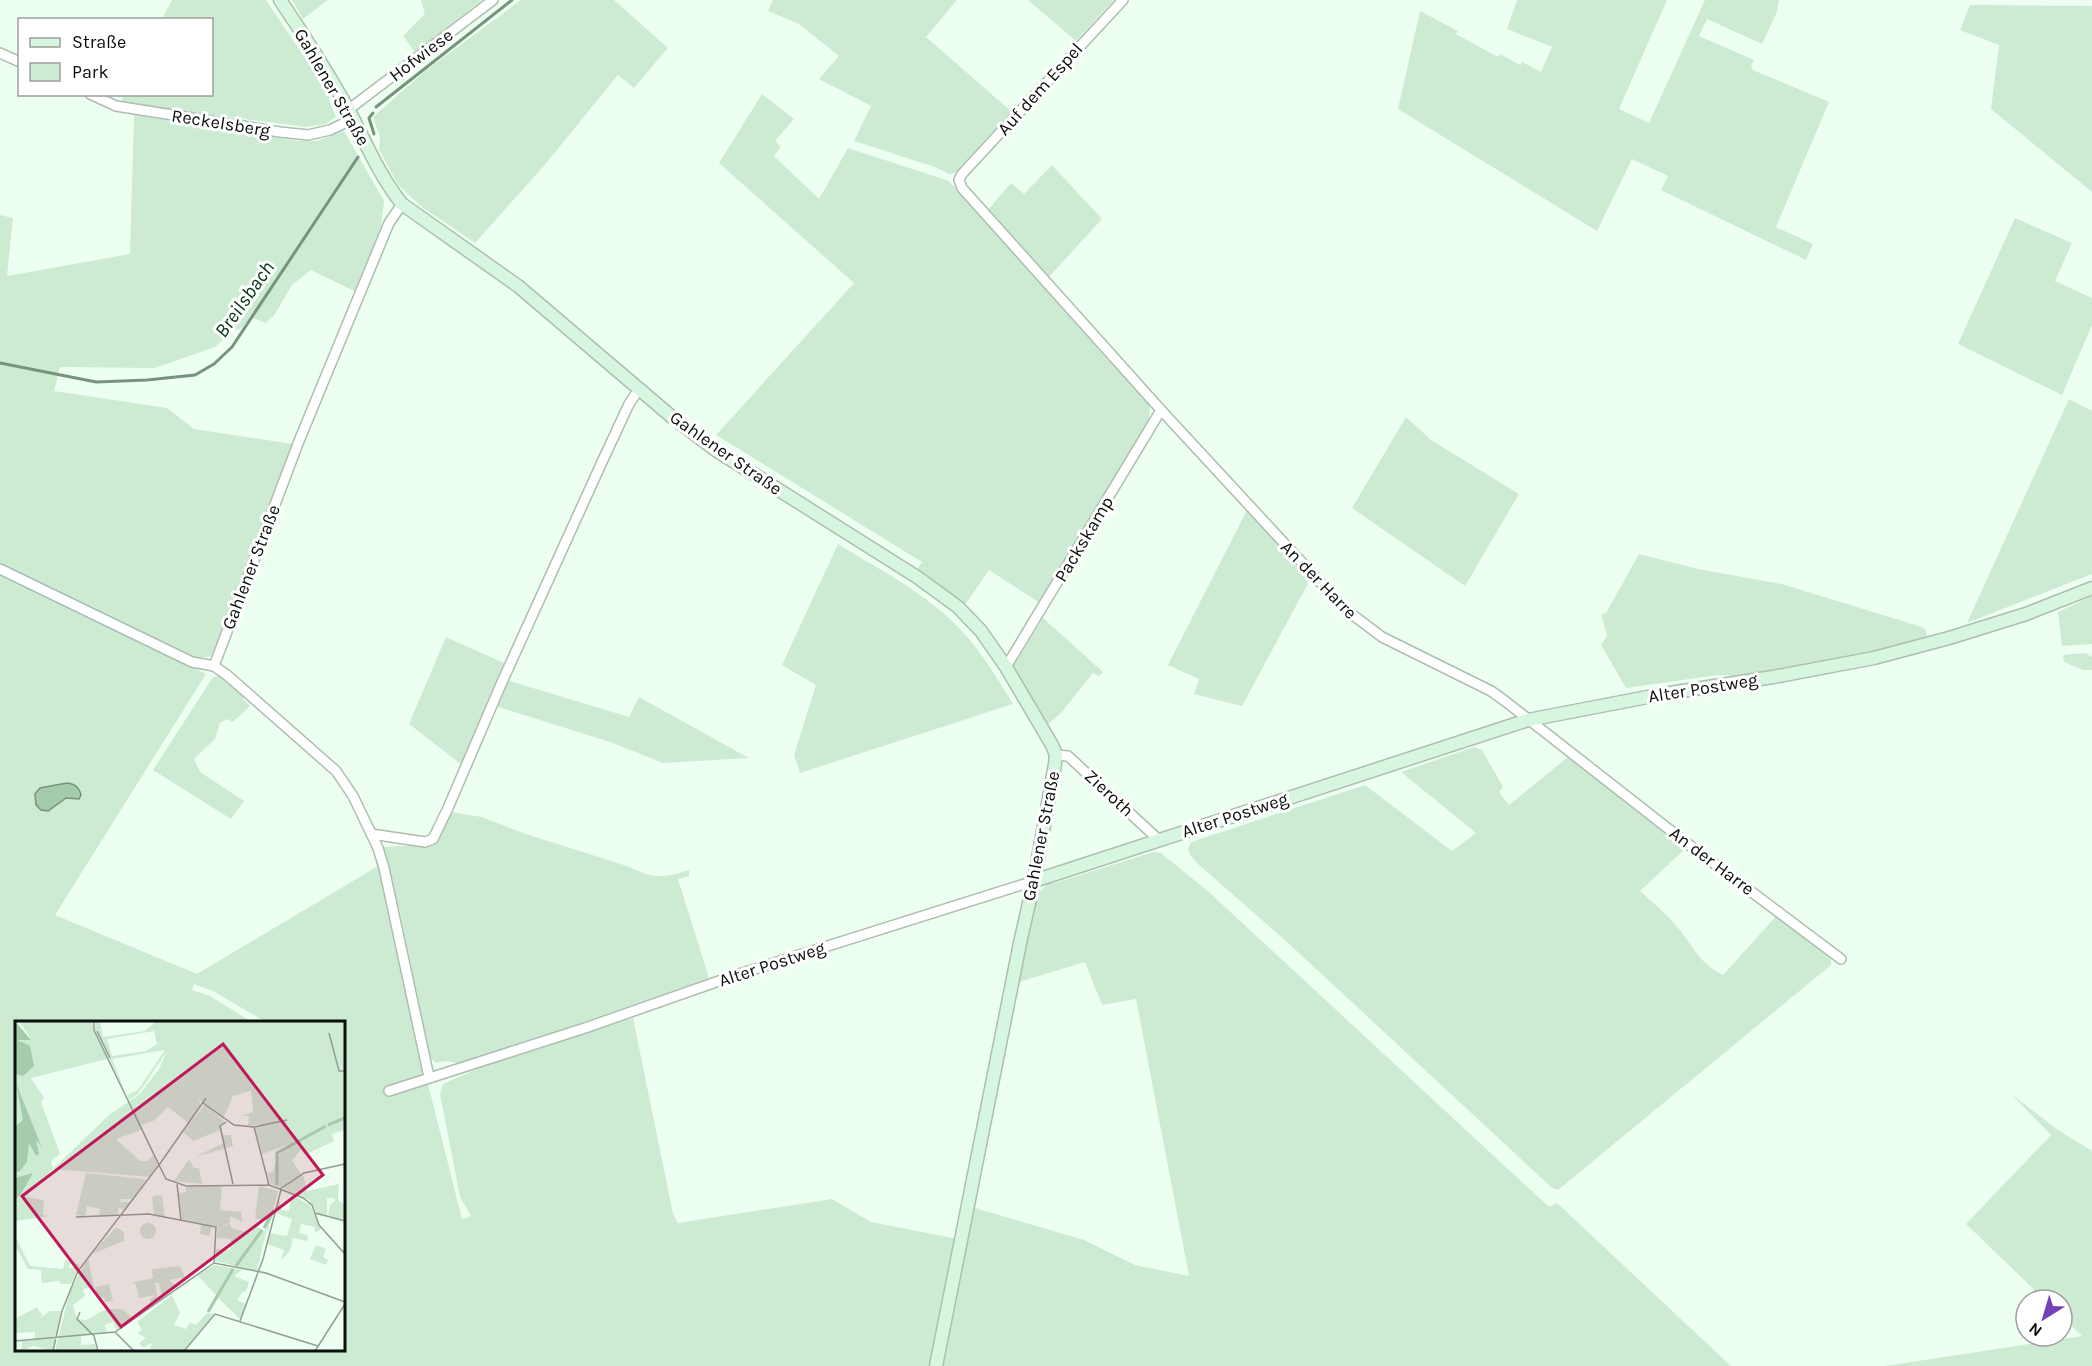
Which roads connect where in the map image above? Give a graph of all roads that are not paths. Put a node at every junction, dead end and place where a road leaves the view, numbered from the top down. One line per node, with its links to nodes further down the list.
1 (280, 0): 7 (main road, Gahlener Straße)
2 (493, 0): 7 (street, Hofwiese)
3 (1123, 0): 8 (street, Auf dem Espel)
4 (0, 53): 5 (street)
5 (18, 61)
6 (94, 96): 7 (street, Reckelsberg)
7 (351, 115): 9 (main road, Gahlener Straße)
8 (959, 180): 11 (street, An der Harre)
9 (402, 204): 10 (main road, Gahlener Straße); 14 (street, Gahlener Straße)
10 (639, 389): 15 (main road, Gahlener Straße); 18 (street)
11 (1161, 410): 15 (street, Packskamp); 16 (street, An der Harre)
12 (0, 569): 14 (street)
13 (2092, 588): 16 (main road, Alter Postweg)
14 (214, 666): 18 (street)
15 (1006, 667): 17 (main road, Gahlener Straße)
16 (1528, 720): 19 (main road, Alter Postweg); 21 (street, An der Harre)
17 (1056, 755): 19 (street, Zieroth); 20 (main road, Gahlener Straße)
18 (371, 834): 22 (street)
19 (1159, 840): 20 (main road, Alter Postweg)
20 (1034, 881): 22 (street, Alter Postweg); 24 (main road, Gahlener Straße)
21 (1841, 959)
22 (429, 1077): 23 (street, Alter Postweg)
23 (389, 1091)
24 (936, 1366)

